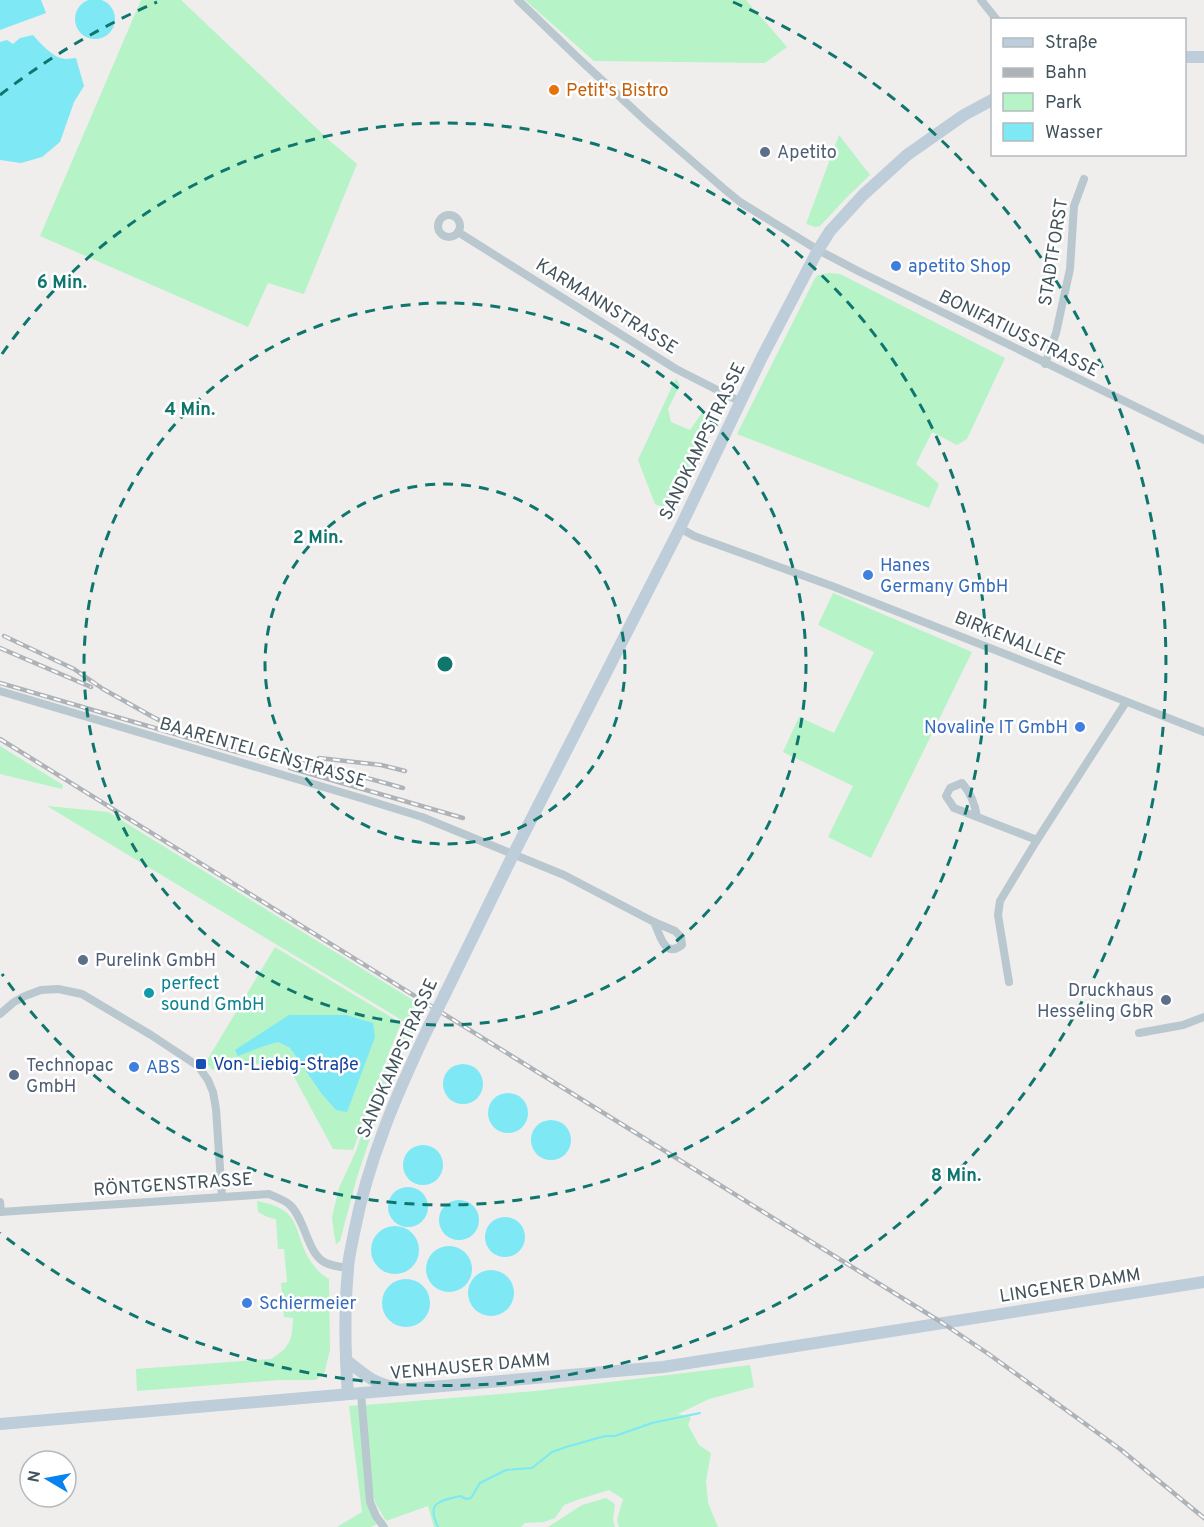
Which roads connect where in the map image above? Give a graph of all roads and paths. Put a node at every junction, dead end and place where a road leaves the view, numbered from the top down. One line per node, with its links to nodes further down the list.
1 (518, 0): 9 (street, BONIFATIUSSTRASSE)
2 (981, 0): 3 (street)
3 (995, 18)
4 (1186, 57): 5 (street)
5 (1204, 57)
6 (991, 101): 9 (street, SANDKAMPSTRASSE)
7 (1084, 180): 10 (street, STADTFORST)
8 (458, 232): 11 (street, KARMANNSTRASSE)
9 (818, 250): 10 (street, BONIFATIUSSTRASSE); 11 (street, SANDKAMPSTRASSE)
10 (1045, 364): 12 (street, BONIFATIUSSTRASSE)
11 (741, 402): 13 (street, SANDKAMPSTRASSE)
12 (1204, 440)
13 (680, 528): 15 (street, BIRKENALLEE); 19 (street, SANDKAMPSTRASSE)
14 (0, 691): 19 (street, BAARENTELGENSTRASSE)
15 (1126, 702): 16 (street, BIRKENALLEE); 18 (street)
16 (1204, 732)
17 (976, 817): 18 (street)
18 (1037, 840): 21 (street)
19 (513, 855): 20 (street); 28 (street, SANDKAMPSTRASSE, bridge)
20 (654, 922)
21 (1009, 981)
22 (0, 1014): 25 (street)
23 (1204, 1017): 24 (street)
24 (1139, 1033)
25 (222, 1197): 27 (street, RÖNTGENSTRASSE); 28 (street, RÖNTGENSTRASSE)
26 (0, 1202): 27 (street)
27 (0, 1212)
28 (348, 1268): 31 (street, SANDKAMPSTRASSE)
29 (1204, 1282): 30 (street, LINGENER DAMM)
30 (941, 1322): 32 (street, VENHAUSER DAMM)
31 (346, 1360): 32 (street); 33 (street, SANDKAMPSTRASSE)
32 (423, 1388): 33 (street, VENHAUSER DAMM)
33 (354, 1393): 34 (street, VENHAUSER DAMM); 35 (street)
34 (0, 1424)
35 (384, 1527)

